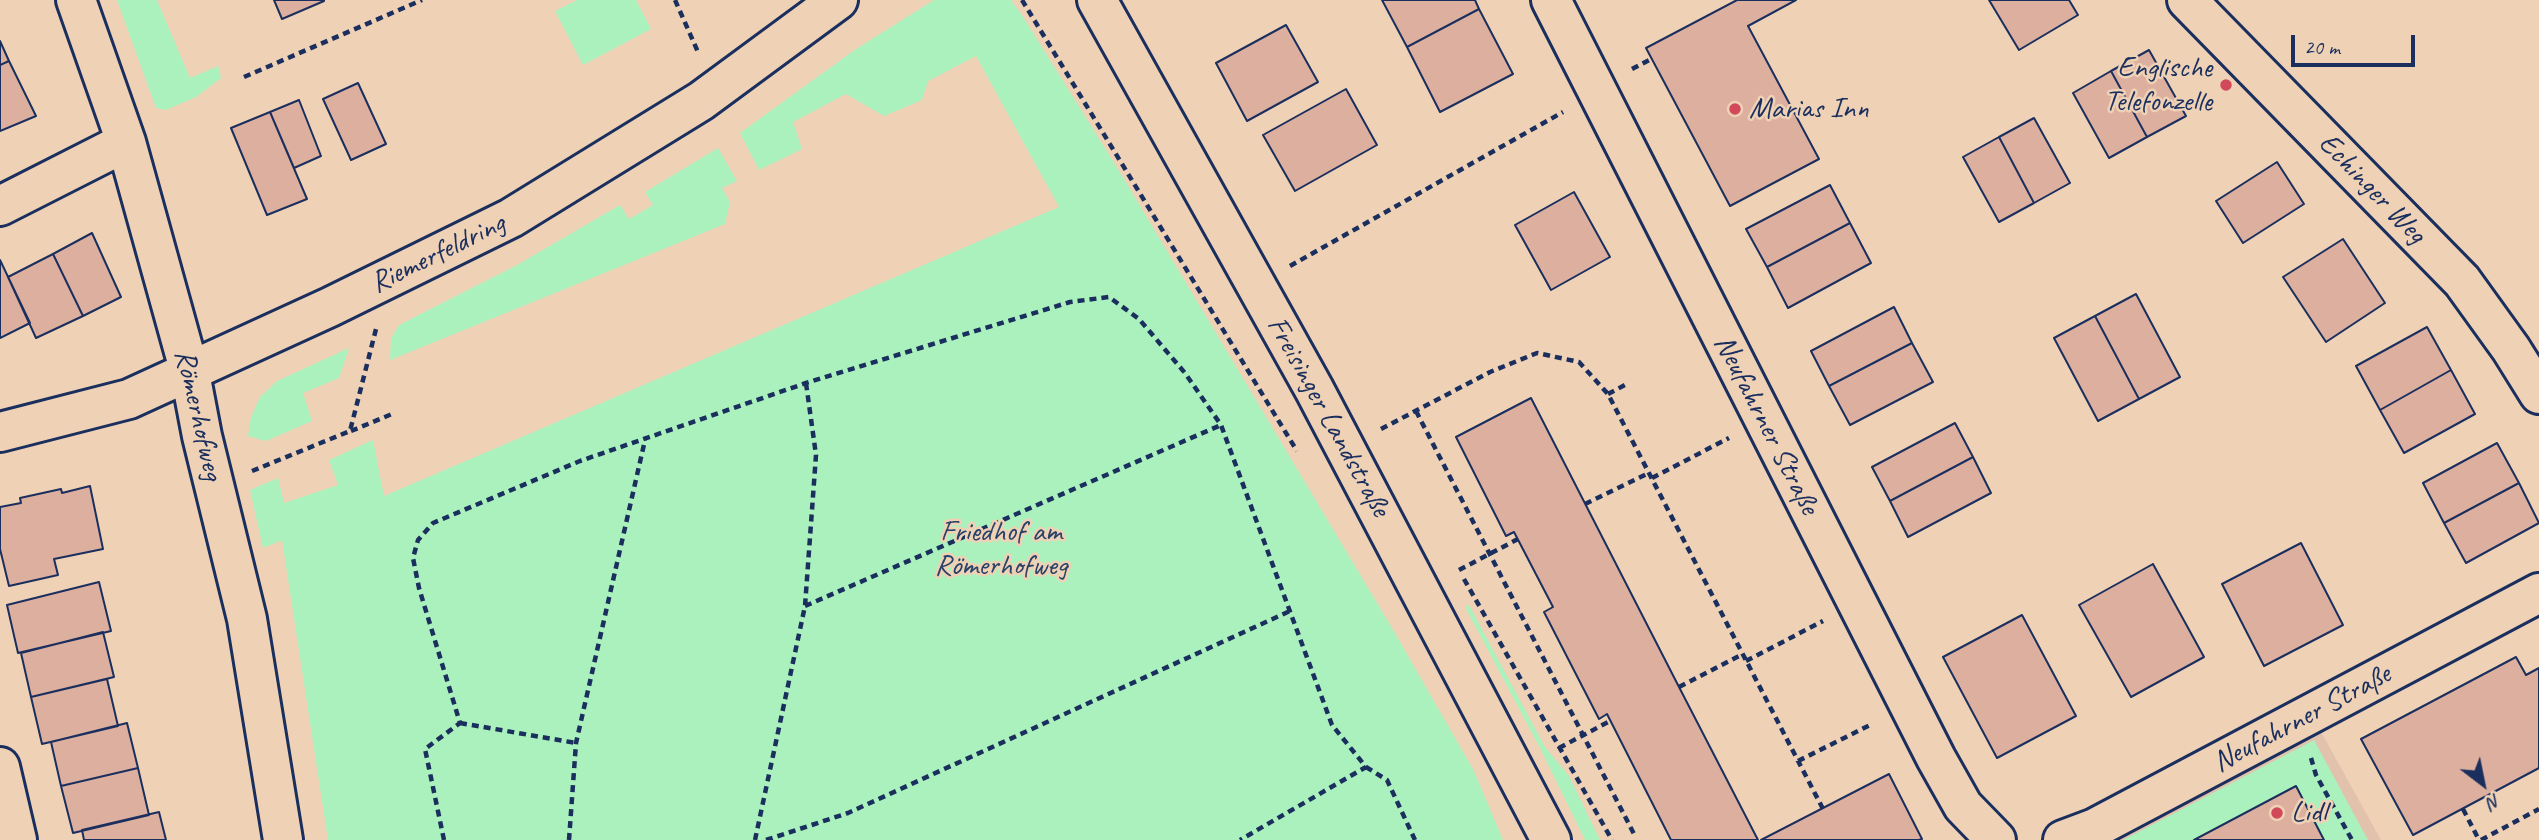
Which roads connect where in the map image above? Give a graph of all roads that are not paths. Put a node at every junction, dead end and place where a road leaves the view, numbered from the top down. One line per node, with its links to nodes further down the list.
1 (76, 0): 6 (street, Römerhofweg)
2 (838, 0): 8 (street, Riemerfeldring)
3 (1097, 0): 15 (street, Freisinger Landstraße)
4 (1551, 0): 16 (street, Neufahrner Straße)
5 (2187, 0): 9 (street, Echinger Weg)
6 (126, 142): 7 (street); 8 (street, Römerhofweg)
7 (3, 201)
8 (190, 373): 10 (street, Riemerfeldring); 14 (street, Römerhofweg)
9 (2539, 394)
10 (0, 432)
11 (2539, 593): 17 (street, Neufahrner Straße)
12 (0, 767): 13 (street)
13 (17, 840)
14 (283, 840)
15 (1551, 840)
16 (1996, 840)
17 (2063, 840)

